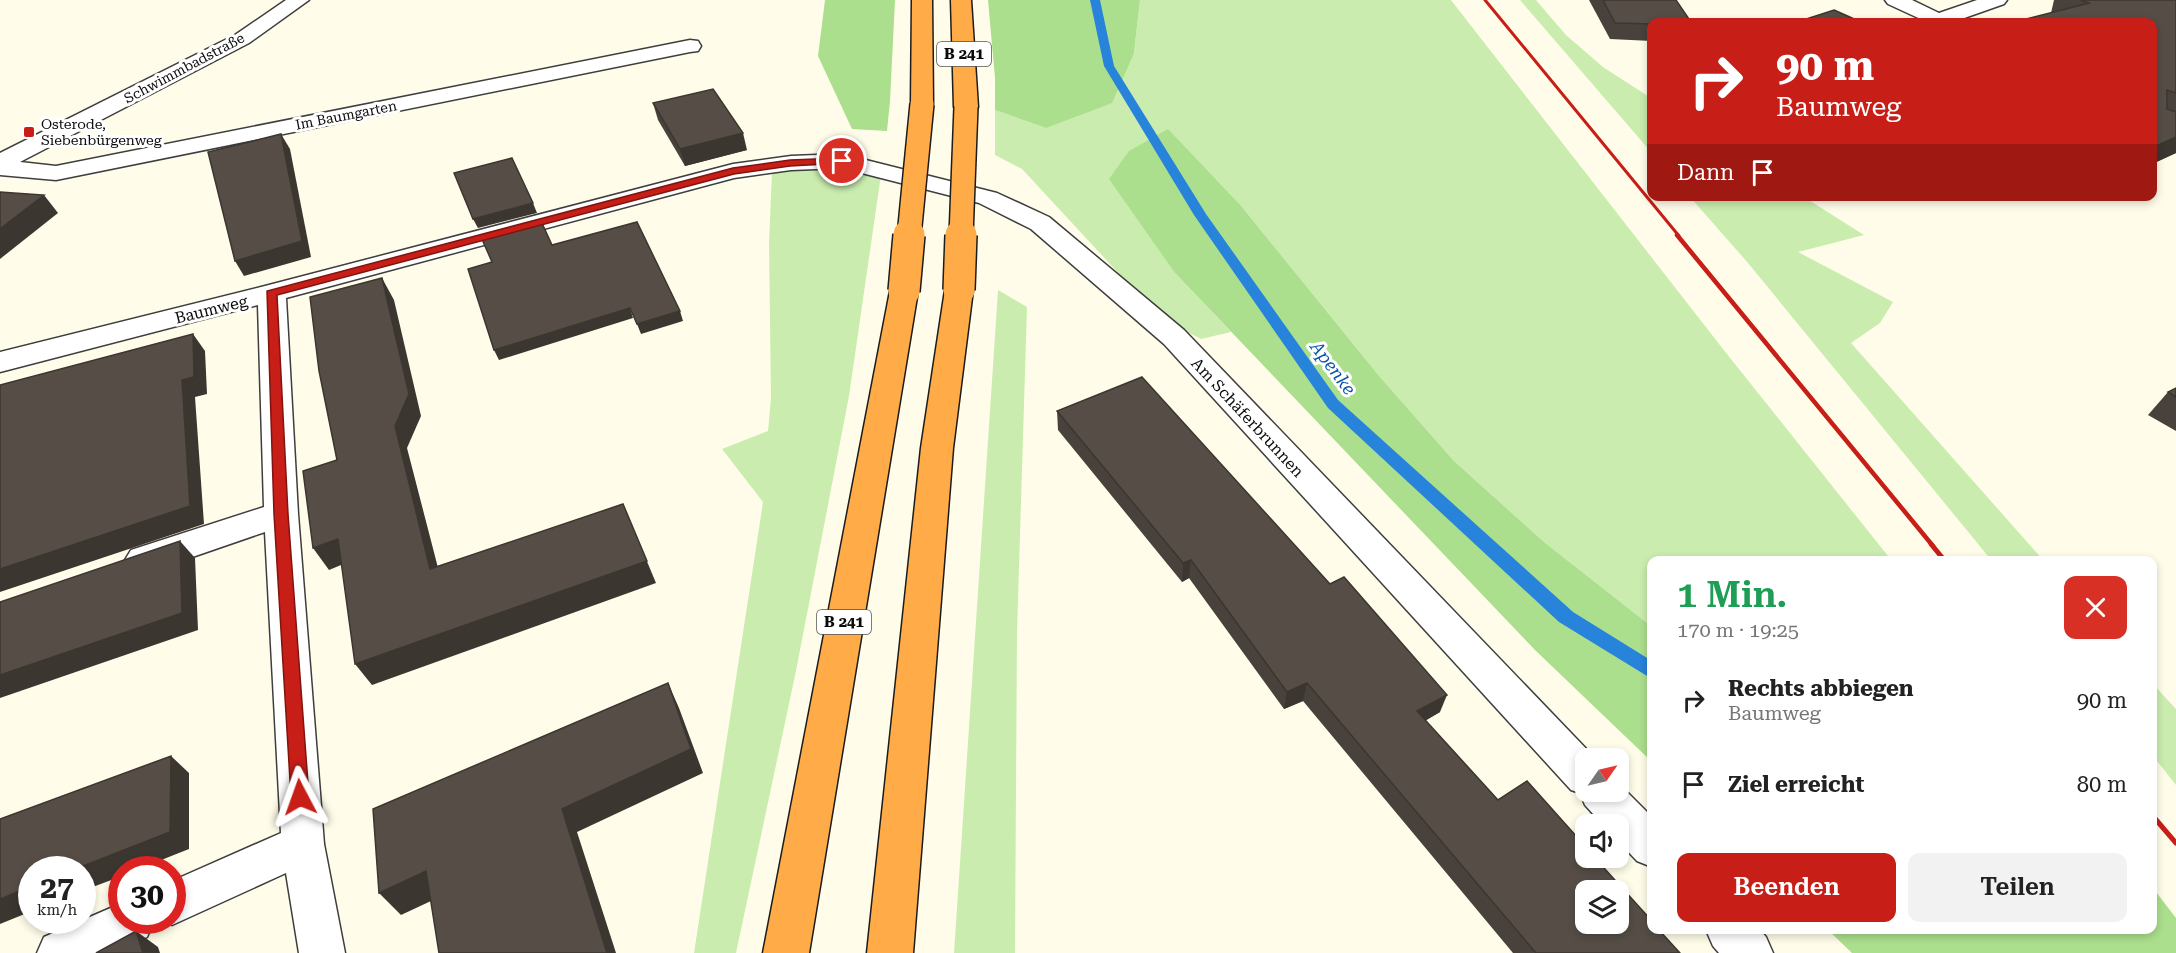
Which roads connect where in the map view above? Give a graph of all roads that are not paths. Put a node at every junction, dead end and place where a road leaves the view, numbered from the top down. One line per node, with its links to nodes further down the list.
1 (299, 0): 10 (street, Schwimmbadstraße)
2 (922, 0): 25 (highway, B 241, bridge)
3 (961, 0): 26 (highway, B 241, bridge)
4 (1895, 0): 6 (street)
5 (1997, 0): 7 (street)
6 (1934, 18)
7 (1948, 18)
8 (690, 46): 11 (street, Im Baumgarten)
9 (842, 161): 12 (street, Baumweg); 16 (street, Am Schäferbrunnen)
10 (0, 163)
11 (0, 168)
12 (272, 293): 13 (street, Baumweg); 14 (street)
13 (0, 362)
14 (281, 514): 15 (street); 19 (street)
15 (112, 570)
16 (1575, 765)
17 (1609, 802): 18 (street)
18 (1647, 843)
19 (303, 844): 20 (street); 24 (street)
20 (186, 897)
21 (108, 931): 23 (street)
22 (1733, 934): 27 (street)
23 (60, 953)
24 (322, 953)
25 (786, 953)
26 (890, 953)
27 (1750, 953)

